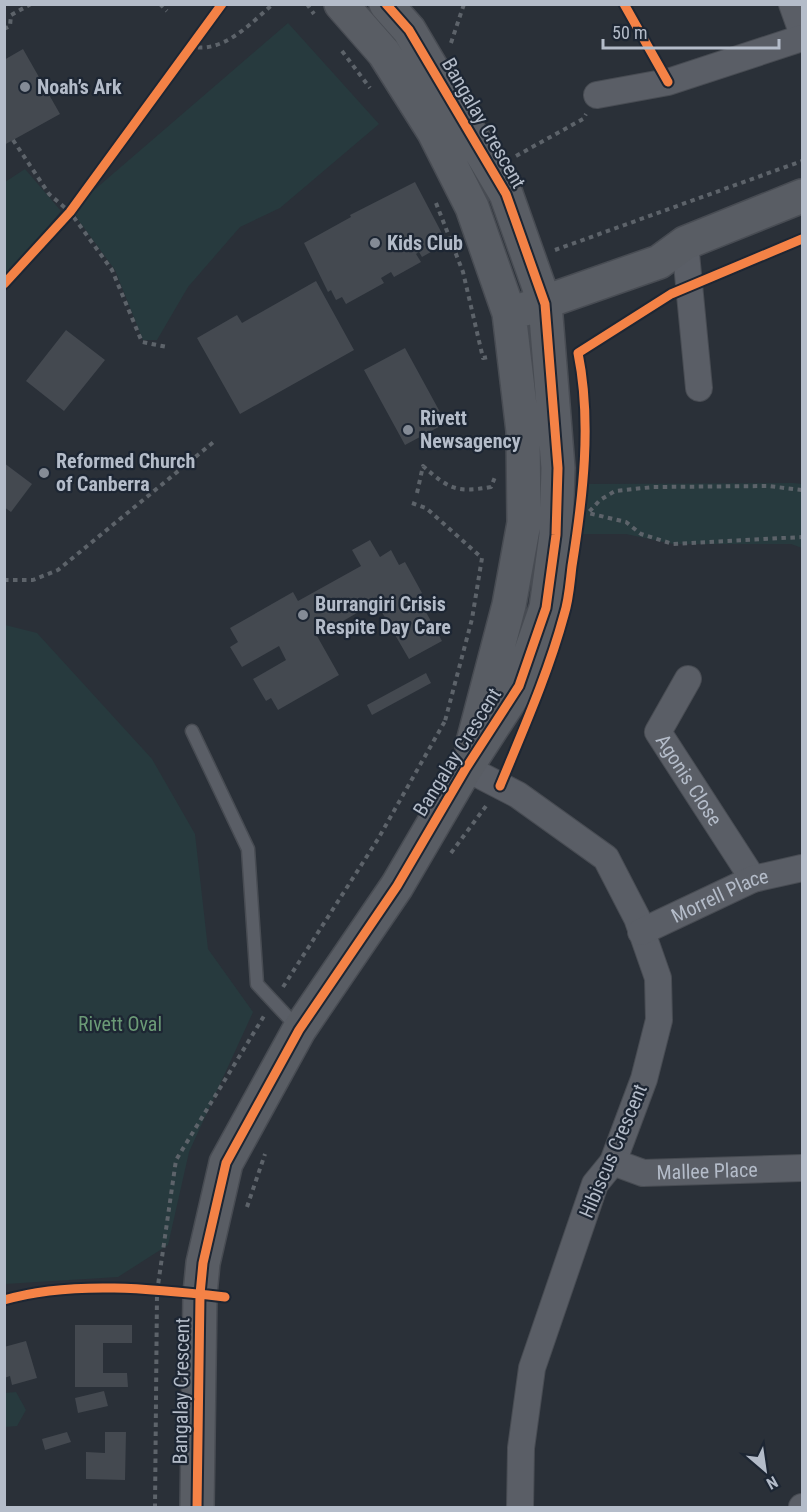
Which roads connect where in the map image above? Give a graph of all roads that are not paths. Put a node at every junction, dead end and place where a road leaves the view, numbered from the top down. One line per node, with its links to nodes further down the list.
1 (386, 4): 9 (street, Bangalay Crescent)
2 (792, 4): 4 (street)
3 (331, 14): 10 (street, Bangalay Crescent)
4 (802, 32)
5 (802, 38): 6 (street)
6 (597, 95)
7 (802, 196): 8 (street)
8 (685, 243): 9 (street); 11 (street)
9 (542, 294): 10 (street); 14 (street, Bangalay Crescent)
10 (506, 304): 14 (street, Bangalay Crescent)
11 (699, 387)
12 (688, 679): 16 (street, Agonis Close)
13 (192, 731): 18 (lane)
14 (466, 768): 17 (street, Hibiscus Crescent); 18 (street, Bangalay Crescent)
15 (802, 868): 16 (street, Morrell Place)
16 (753, 879): 17 (street, Morrell Place)
17 (641, 932): 19 (street, Hibiscus Crescent)
18 (299, 1030): 21 (street, Bangalay Crescent)
19 (613, 1162): 20 (street, Mallee Place); 22 (street, Hibiscus Crescent)
20 (802, 1168)
21 (197, 1508)
22 (520, 1508)

